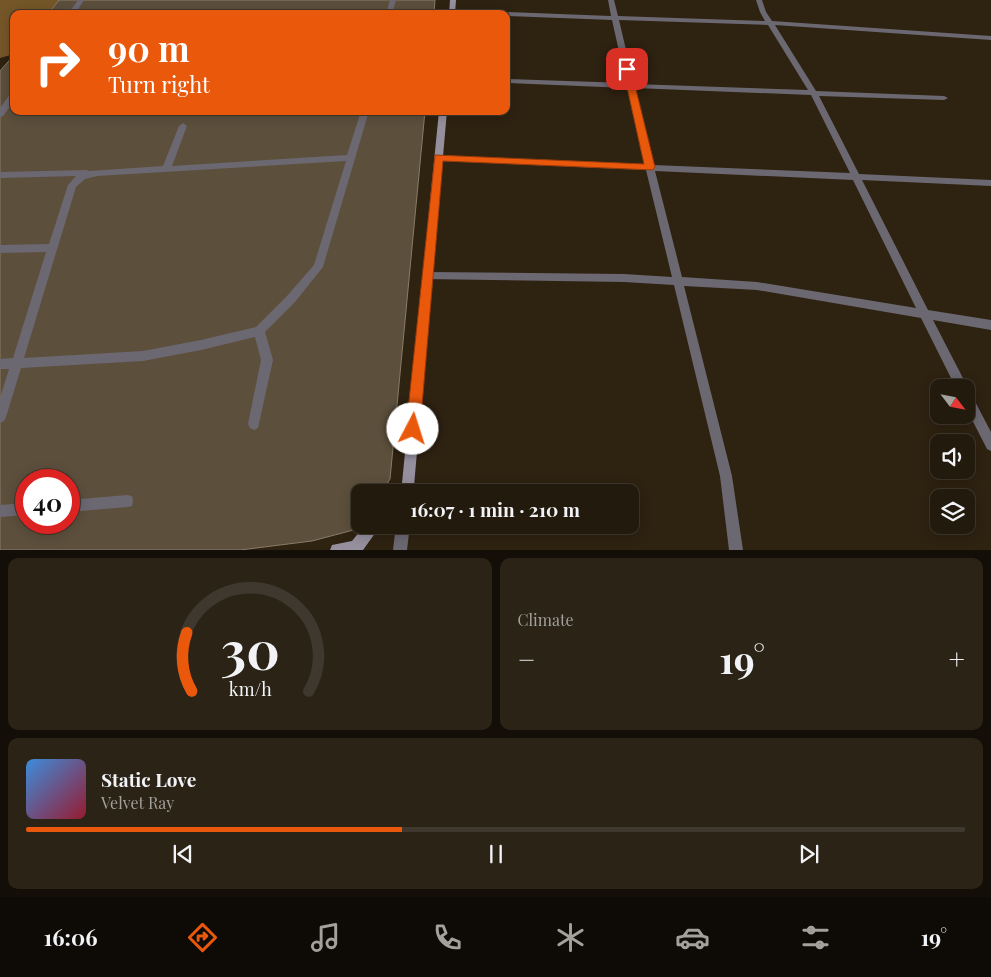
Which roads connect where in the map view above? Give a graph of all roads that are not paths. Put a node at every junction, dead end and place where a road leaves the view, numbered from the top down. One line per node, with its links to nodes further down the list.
1 (611, 0): 4 (street)
2 (759, 0): 5 (street)
3 (510, 14): 4 (street)
4 (615, 18): 5 (street); 8 (street)
5 (770, 23): 6 (street); 9 (street)
6 (991, 38)
7 (510, 81): 8 (street)
8 (631, 86): 9 (street); 18 (street)
9 (814, 94): 10 (street); 22 (street)
10 (944, 98)
11 (10, 100): 12 (street)
12 (0, 114)
13 (365, 115): 16 (street)
14 (443, 115): 17 (street)
15 (183, 126): 19 (street)
16 (351, 158): 19 (street); 30 (street)
17 (438, 158): 18 (street); 26 (street)
18 (650, 167): 22 (street); 27 (street)
19 (166, 169): 20 (street)
20 (97, 173): 21 (street); 24 (street)
21 (0, 176)
22 (855, 176): 23 (street); 28 (street)
23 (991, 183)
24 (52, 248): 25 (street); 32 (street)
25 (0, 249)
26 (427, 276): 27 (street); 38 (street)
27 (678, 282): 28 (street); 47 (street)
28 (924, 313): 29 (street); 33 (street)
29 (991, 325)
30 (259, 331): 32 (street); 36 (street)
31 (0, 364): 32 (street)
32 (16, 364): 35 (street)
33 (957, 379)
34 (975, 414): 37 (street)
35 (0, 417)
36 (254, 424)
37 (991, 445)
38 (407, 484)
39 (127, 501): 40 (street)
40 (80, 505)
41 (15, 510): 42 (street)
42 (0, 511)
43 (367, 534): 45 (street)
44 (402, 534): 46 (street)
45 (337, 550)
46 (400, 550)
47 (736, 550)

